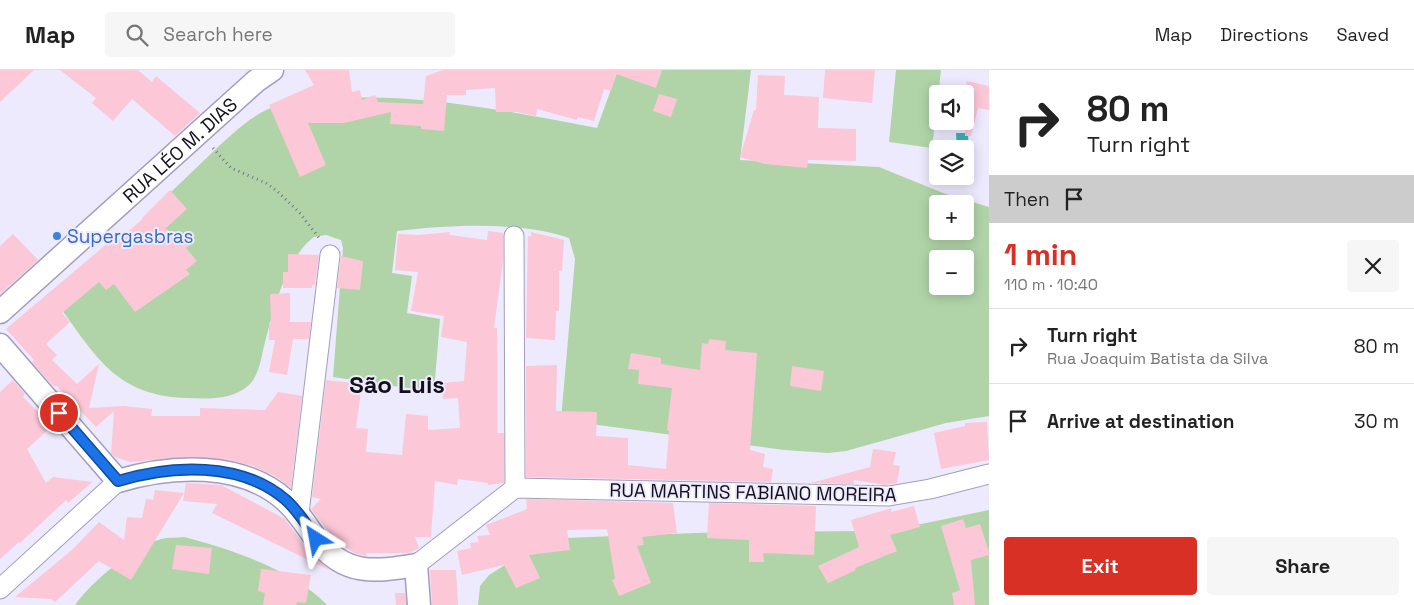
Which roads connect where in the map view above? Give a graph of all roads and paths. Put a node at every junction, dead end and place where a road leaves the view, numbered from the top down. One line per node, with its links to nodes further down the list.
1 (272, 70): 2 (street, RUA LÉO M. DIAS)
2 (200, 131): 4 (path); 5 (street, RUA LÉO M. DIAS)
3 (514, 236): 9 (street)
4 (330, 255): 10 (street)
5 (0, 312)
6 (0, 345): 8 (street)
7 (989, 474): 9 (street, RUA MARTINS FABIANO MOREIRA)
8 (118, 481): 10 (street); 12 (street)
9 (515, 488): 11 (street)
10 (299, 513): 11 (street)
11 (416, 565): 13 (street)
12 (0, 589)
13 (419, 605)

